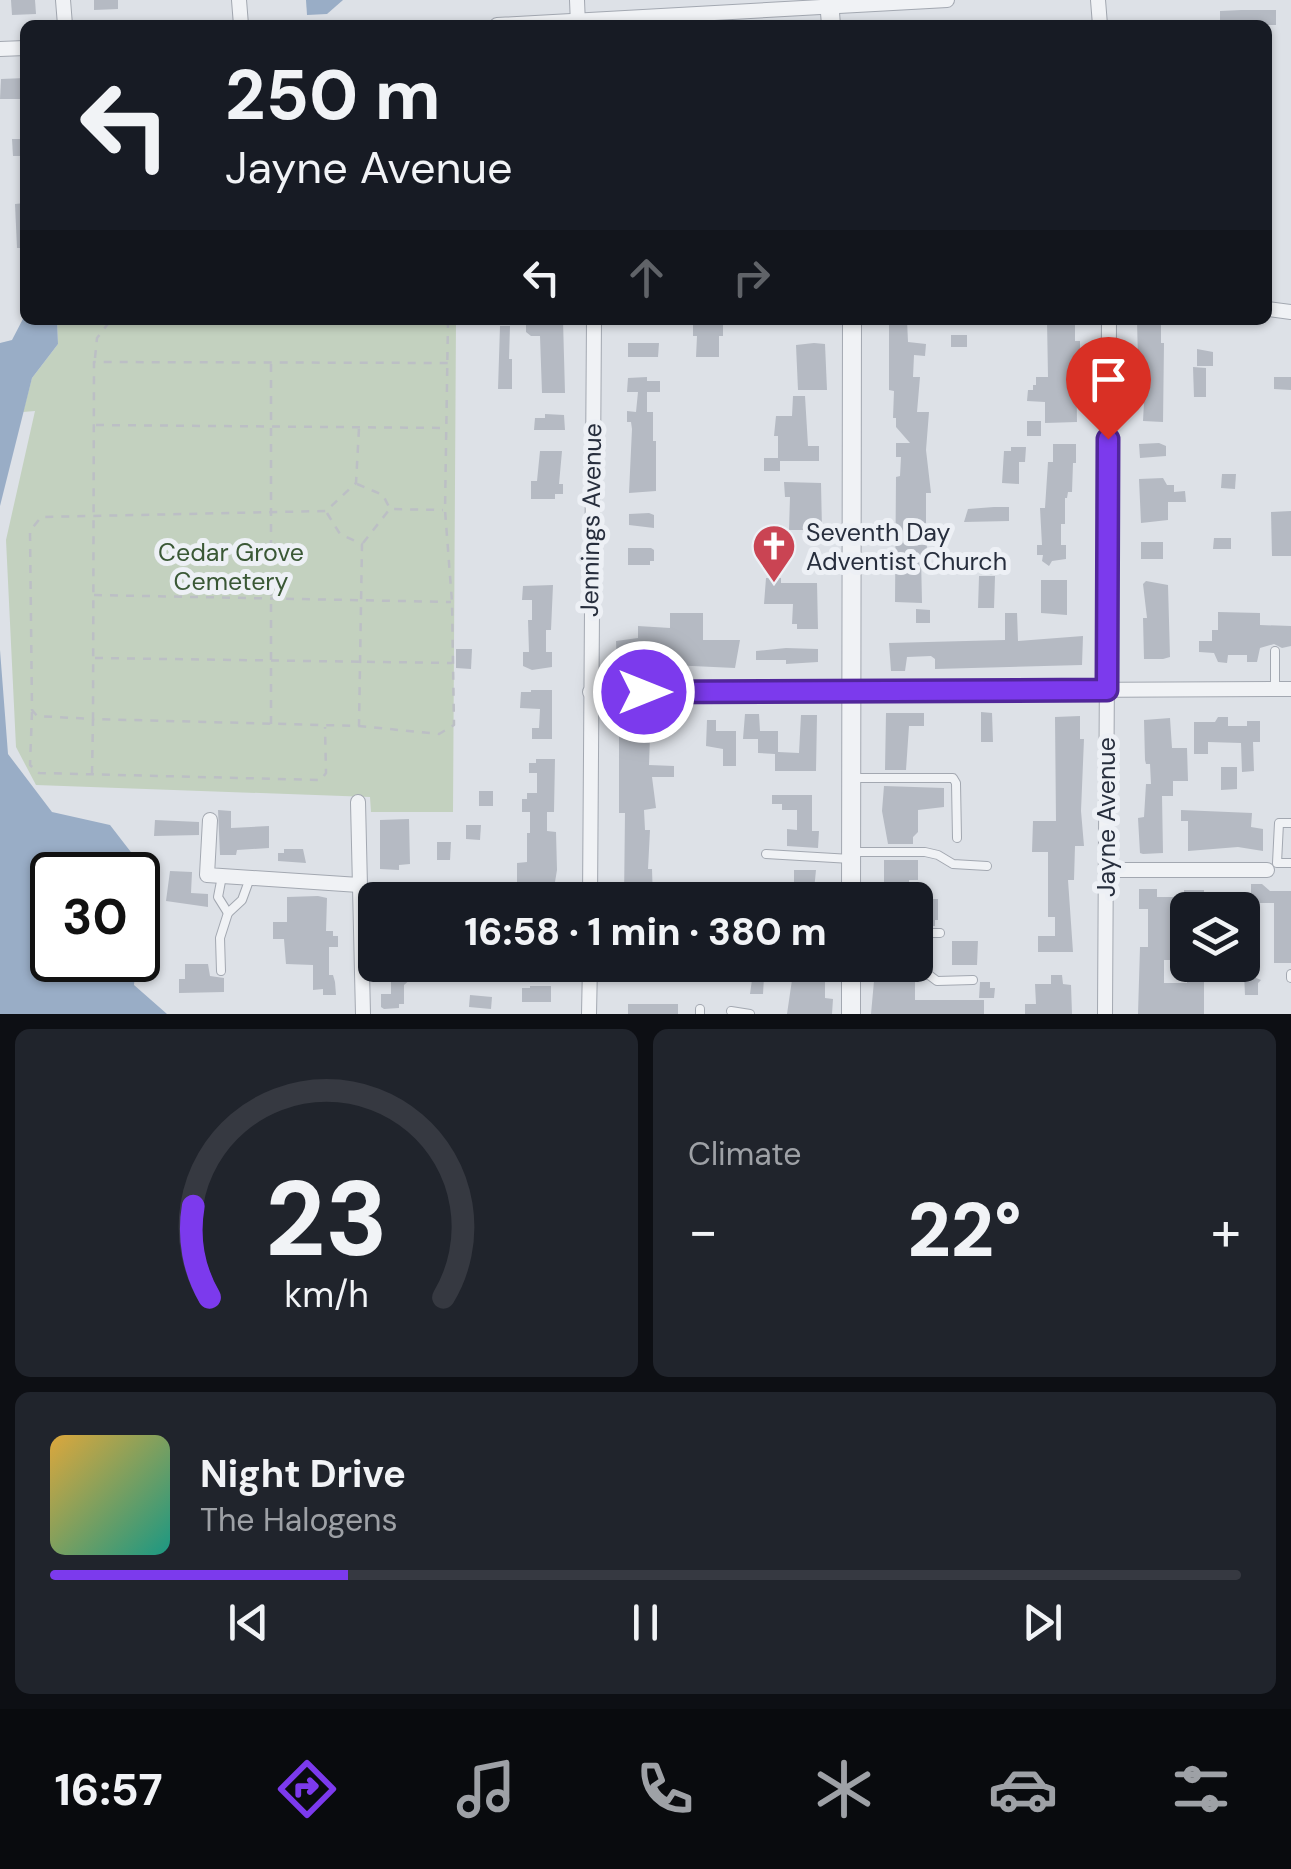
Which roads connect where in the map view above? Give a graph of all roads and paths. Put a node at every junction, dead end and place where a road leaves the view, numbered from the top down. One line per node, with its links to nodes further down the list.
1 (948, 0): 2 (street)
2 (830, 11): 3 (street)
3 (641, 20)
4 (108, 325): 9 (path)
5 (448, 325): 11 (path)
6 (594, 325): 35 (street, Jennings Avenue)
7 (852, 325): 34 (street)
8 (1109, 325): 33 (street, Jayne Avenue)
9 (94, 362): 10 (path); 12 (path)
10 (271, 362): 11 (path); 13 (path)
11 (449, 362): 15 (path)
12 (94, 425): 13 (path); 21 (path)
13 (271, 427): 14 (path); 19 (path)
14 (360, 428): 15 (path); 16 (path)
15 (448, 428): 18 (path)
16 (356, 484): 17 (path); 20 (path)
17 (390, 509): 18 (path); 22 (path)
18 (445, 510): 26 (path)
19 (271, 512): 20 (path); 21 (path); 24 (path)
20 (326, 512): 22 (path)
21 (92, 515): 23 (path); 36 (path)
22 (362, 544): 25 (path)
23 (94, 595): 24 (path); 28 (path)
24 (271, 599): 25 (path); 29 (path)
25 (361, 600): 26 (path); 30 (path)
26 (452, 602): 31 (path)
27 (1275, 651): 32 (lane)
28 (94, 658): 29 (path); 37 (path)
29 (271, 660): 30 (path); 38 (path)
30 (360, 662): 31 (path); 40 (path)
31 (453, 663): 40 (path)
32 (1283, 689): 33 (street)
33 (1107, 690): 34 (street); 51 (street, Jayne Avenue)
34 (852, 691): 35 (street); 42 (street)
35 (590, 692): 56 (street, Jennings Avenue)
36 (32, 710): 37 (path); 41 (path)
37 (93, 720): 38 (path); 41 (path)
38 (270, 724): 39 (path)
39 (325, 726): 40 (path); 41 (path)
40 (360, 726)
41 (92, 774)
42 (852, 778): 46 (lane); 48 (street)
43 (358, 802): 55 (street)
44 (210, 820): 53 (street)
45 (1291, 823): 49 (lane)
46 (957, 838)
47 (766, 854): 48 (lane)
48 (852, 856): 50 (lane); 57 (street)
49 (1291, 862)
50 (988, 866)
51 (1106, 870): 52 (street); 73 (street, Jayne Avenue)
52 (1267, 870)
53 (222, 876): 54 (street); 59 (lane)
54 (250, 878): 58 (street); 59 (lane)
55 (359, 882)
56 (590, 882)
57 (851, 882)
58 (358, 884)
59 (228, 914): 62 (lane)
60 (933, 933): 61 (lane)
61 (940, 933)
62 (221, 971)
63 (933, 977): 64 (lane)
64 (973, 980)
65 (363, 982): 69 (street)
66 (590, 982): 70 (street)
67 (851, 982): 72 (street)
68 (731, 1011): 71 (lane)
69 (364, 1014)
70 (590, 1014)
71 (750, 1014)
72 (851, 1014)
73 (1105, 1014)

